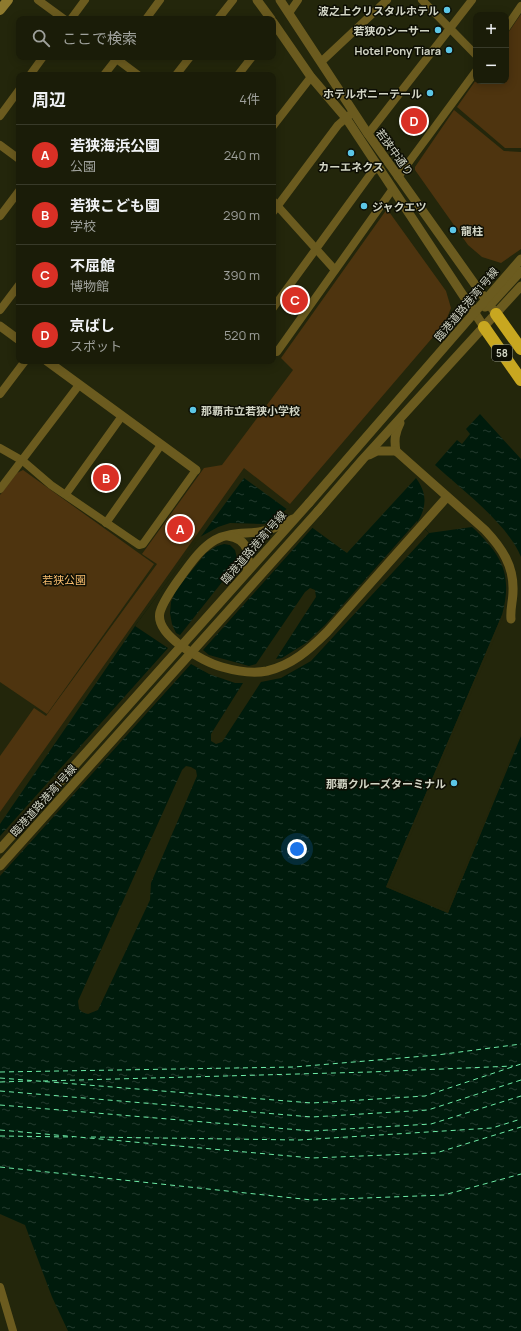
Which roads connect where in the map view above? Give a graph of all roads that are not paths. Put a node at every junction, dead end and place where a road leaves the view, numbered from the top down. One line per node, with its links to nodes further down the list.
1 (8, 0): 13 (main road)
2 (38, 0): 15 (street)
3 (85, 0): 16 (street)
4 (160, 0): 17 (street)
5 (232, 0): 18 (street)
6 (257, 0): 19 (street, 若狭中通り)
7 (280, 0): 14 (street, 若狭中通り)
8 (298, 0): 14 (street)
9 (387, 0): 29 (street)
10 (422, 0): 22 (street)
11 (472, 0): 22 (street)
12 (521, 6): 20 (street)
13 (0, 10)
14 (289, 13): 29 (street, 若狭中通り)
15 (60, 16)
16 (73, 16)
17 (148, 16)
18 (220, 16)
19 (268, 16)
20 (509, 24)
21 (276, 28): 36 (street, 若狭中通り)
22 (450, 29): 23 (street); 41 (street)
23 (473, 52)
24 (41, 60): 30 (street)
25 (115, 60): 31 (street)
26 (119, 60): 32 (street)
27 (188, 60): 33 (street)
28 (250, 60): 34 (street)
29 (321, 62): 38 (street, 若狭中通り)
30 (32, 72)
31 (106, 72)
32 (134, 72)
33 (178, 72)
34 (240, 72)
35 (473, 75): 45 (street)
36 (311, 76): 38 (street, 若狭中通り); 40 (street)
37 (16, 94): 39 (street)
38 (349, 115): 41 (street, 若狭中通り); 44 (street, 若狭中通り); 48 (street)
39 (0, 116)
40 (276, 122)
41 (368, 134): 45 (street, 若狭中通り)
42 (0, 145): 43 (street)
43 (16, 157)
44 (378, 167): 46 (street, 若狭中通り); 51 (street)
45 (398, 177): 58 (street, 若狭中通り)
46 (392, 190): 53 (street); 60 (street, 若狭中通り)
47 (16, 195): 50 (street)
48 (276, 203)
49 (276, 208): 51 (street)
50 (0, 216)
51 (316, 249): 53 (street); 57 (street)
52 (521, 259): 58 (street, 臨港道路港湾1号線)
53 (335, 270): 65 (street)
54 (521, 271): 58 (street)
55 (521, 286): 58 (street, 臨港道路港湾1号線)
56 (16, 289): 59 (street)
57 (276, 304)
58 (491, 306): 60 (street); 62 (street, 臨港道路港湾1号線); 64 (highway, 58)
59 (0, 310)
60 (475, 313): 62 (street, 若狭中通り); 82 (street, 臨港道路港湾1号線, bridge)
61 (0, 326): 63 (street)
62 (484, 327): 68 (highway, 58); 71 (street, 臨港道路港湾1号線)
63 (16, 338)
64 (521, 349)
65 (276, 352)
66 (23, 364): 70 (street)
67 (51, 364): 69 (street)
68 (521, 380)
69 (79, 385): 72 (street); 77 (street)
70 (0, 394)
71 (404, 415): 75 (street); 76 (street, 臨港道路港湾1号線)
72 (122, 416): 73 (street); 80 (street)
73 (161, 445): 78 (street); 83 (street)
74 (0, 448): 77 (street)
75 (396, 451): 76 (street); 81 (street)
76 (362, 459): 88 (street, 臨港道路港湾1号線, bridge)
77 (23, 461): 79 (street); 80 (street)
78 (196, 470): 83 (street)
79 (0, 489)
80 (66, 494): 83 (street)
81 (447, 497): 84 (street, bridge); 86 (street)
82 (293, 519): 84 (street); 85 (street, 臨港道路港湾1号線, bridge)
83 (106, 523)
84 (225, 536): 85 (street)
85 (247, 572): 87 (street, 臨港道路港湾1号線, bridge)
86 (511, 619)
87 (0, 849)
88 (0, 866)
89 (0, 1287): 90 (street)
90 (13, 1331)

